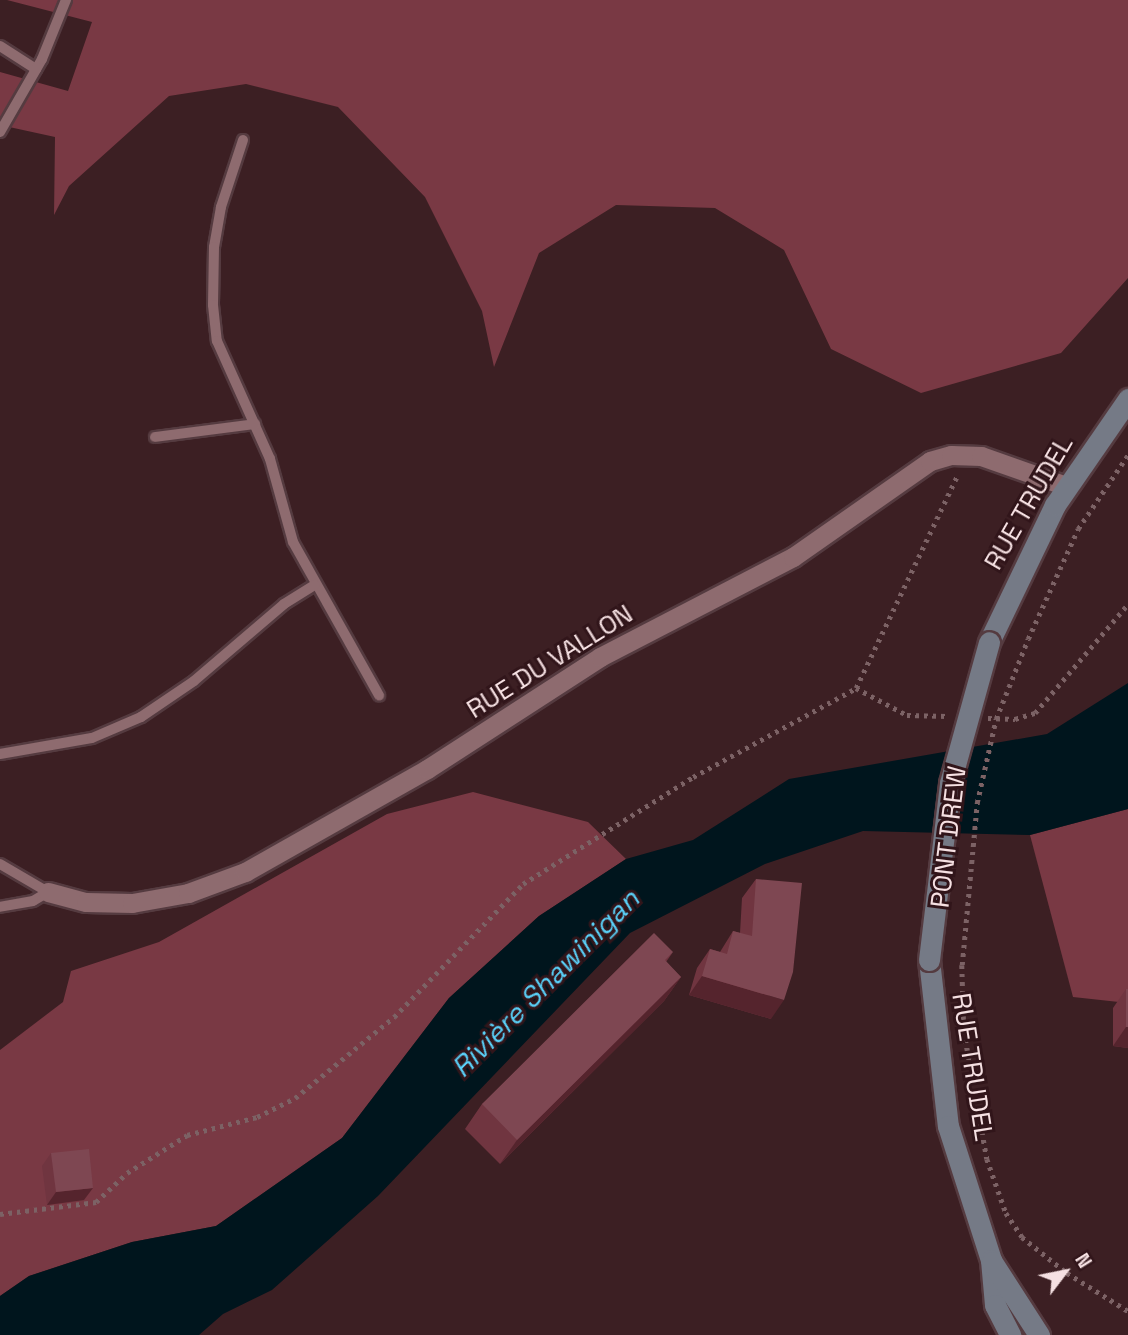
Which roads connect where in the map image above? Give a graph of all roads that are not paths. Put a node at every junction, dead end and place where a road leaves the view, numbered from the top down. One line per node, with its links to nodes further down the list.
1 (66, 0): 3 (lane)
2 (0, 46): 3 (lane)
3 (36, 69): 4 (lane)
4 (0, 132)
5 (243, 140): 7 (lane)
6 (1128, 399): 9 (main road, RUE TRUDEL)
7 (255, 424): 8 (lane); 10 (lane)
8 (155, 437)
9 (1066, 486): 11 (main road, RUE TRUDEL); 15 (street, RUE DU VALLON)
10 (314, 585): 12 (lane); 13 (lane)
11 (989, 642): 17 (main road, PONT DREW, bridge)
12 (379, 695)
13 (0, 754)
14 (0, 864): 15 (lane)
15 (48, 892): 16 (lane)
16 (0, 907)
17 (929, 960): 18 (main road, RUE TRUDEL)
18 (991, 1260): 19 (main road, RUE TRUDEL); 20 (main road, RUE TRUDEL)
19 (1010, 1335)
20 (1039, 1335)

